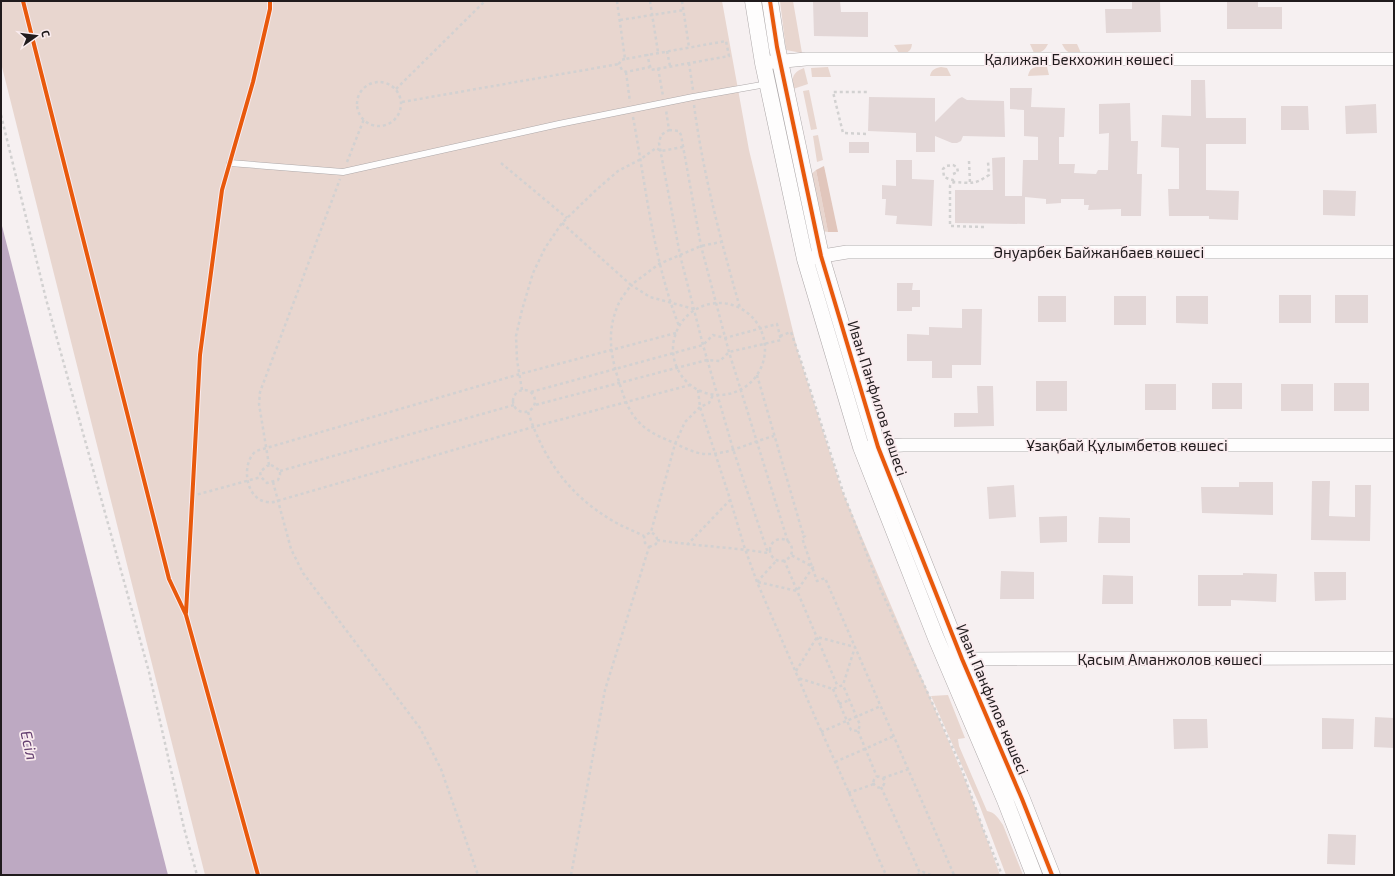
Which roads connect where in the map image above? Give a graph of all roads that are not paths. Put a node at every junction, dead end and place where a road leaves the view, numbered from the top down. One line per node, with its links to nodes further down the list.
1 (753, 1): 5 (street, Иван Панфилов көшесі)
2 (770, 1): 4 (street, Иван Панфилов көшесі)
3 (1394, 59): 4 (street, Қалижан Бекхожин көшесі)
4 (780, 61): 5 (street, Қалижан Бекхожин көшесі); 9 (street, Иван Панфилов көшесі)
5 (764, 63): 6 (street, Иван Панфилов көшесі)
6 (768, 84): 7 (lane); 10 (street, Иван Панфилов көшесі)
7 (230, 163)
8 (1394, 252): 9 (street, Әнуарбек Байжанбаев көшесі)
9 (821, 256): 10 (street, Әнуарбек Байжанбаев көшесі); 13 (street, Иван Панфилов көшесі)
10 (805, 259): 12 (street, Иван Панфилов көшесі)
11 (1394, 445): 13 (street, Ұзақбай Құлымбетов көшесі)
12 (861, 447): 13 (street, Ұзақбай Құлымбетов көшесі); 16 (street, Иван Панфилов көшесі)
13 (878, 447): 15 (street, Иван Панфилов көшесі)
14 (1394, 658): 15 (street, Қасым Аманжолов көшесі)
15 (962, 659): 16 (street, Қасым Аманжолов көшесі); 18 (street, Иван Панфилов көшесі)
16 (946, 662): 17 (street, Иван Панфилов көшесі)
17 (1034, 875)
18 (1052, 875)

